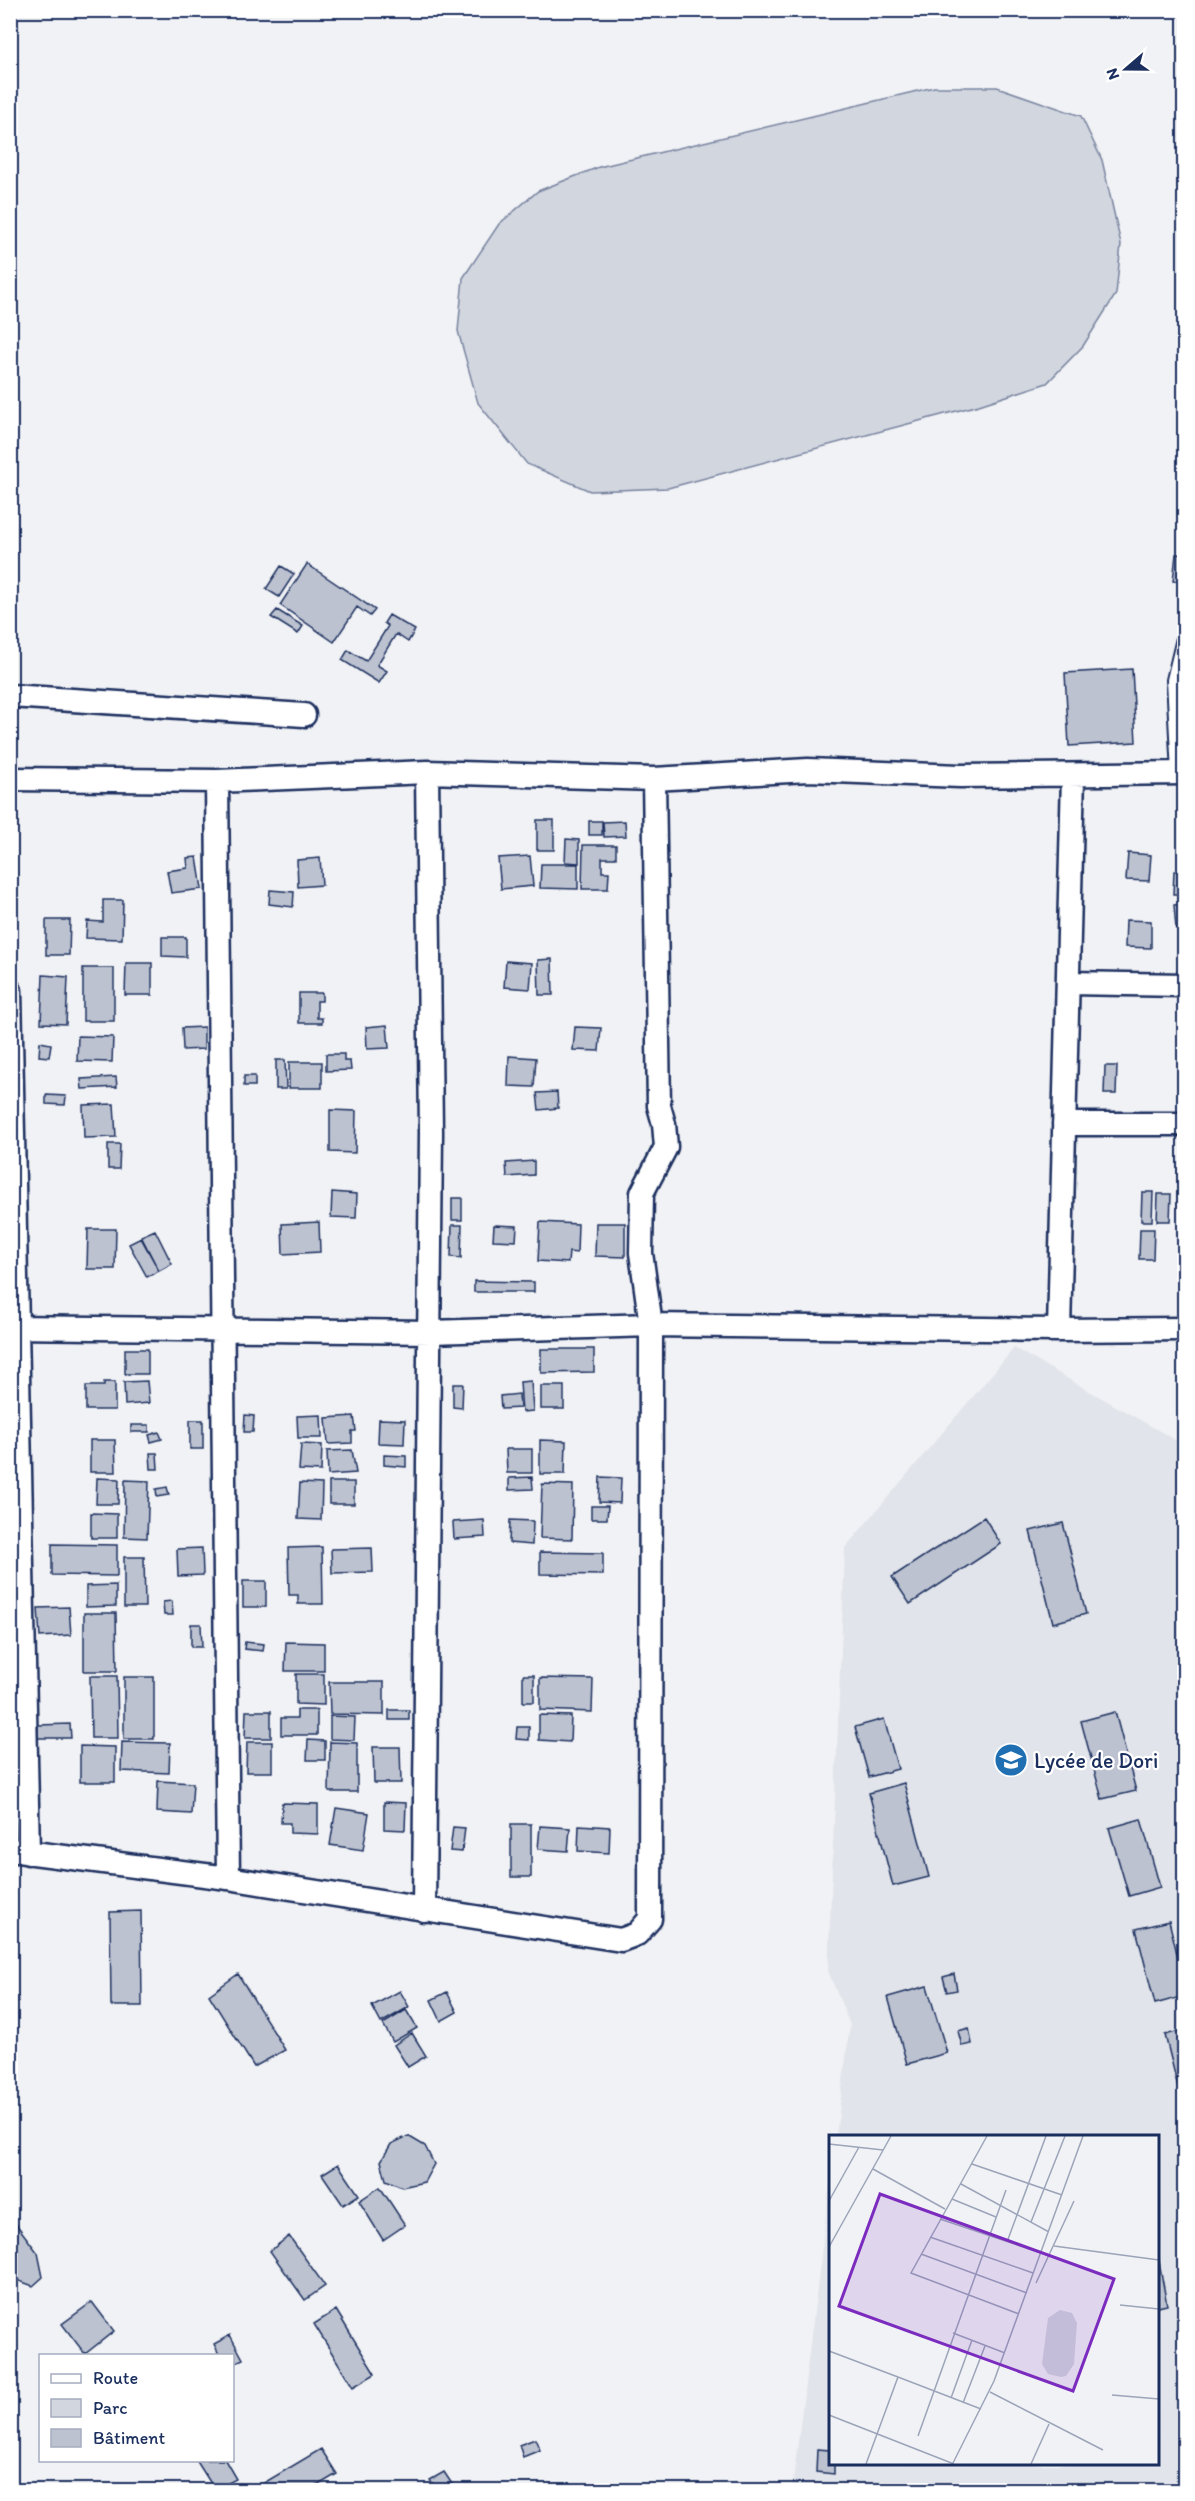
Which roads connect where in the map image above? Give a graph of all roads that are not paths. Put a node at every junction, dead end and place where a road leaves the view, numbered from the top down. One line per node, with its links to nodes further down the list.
1 (1185, 634): 5 (lane)
2 (10, 696): 3 (street)
3 (304, 715)
4 (427, 772): 8 (street); 9 (street); 21 (street)
5 (1182, 773): 6 (street)
6 (1073, 775): 8 (street); 10 (street)
7 (10, 779): 9 (street)
8 (654, 779): 16 (street)
9 (217, 781): 18 (street)
10 (1068, 983): 11 (street); 13 (street)
11 (1185, 985)
12 (10, 991): 15 (street)
13 (1064, 1124): 14 (street); 20 (street)
14 (1185, 1124)
15 (13, 1135): 17 (street)
16 (651, 1325): 20 (street); 21 (street); 24 (street)
17 (14, 1327): 18 (street); 22 (street)
18 (222, 1329): 21 (street); 23 (street)
19 (1185, 1329): 20 (street)
20 (1059, 1330)
21 (431, 1332): 24 (street)
22 (19, 1851): 23 (street)
23 (228, 1878): 24 (street)
24 (424, 1910)

